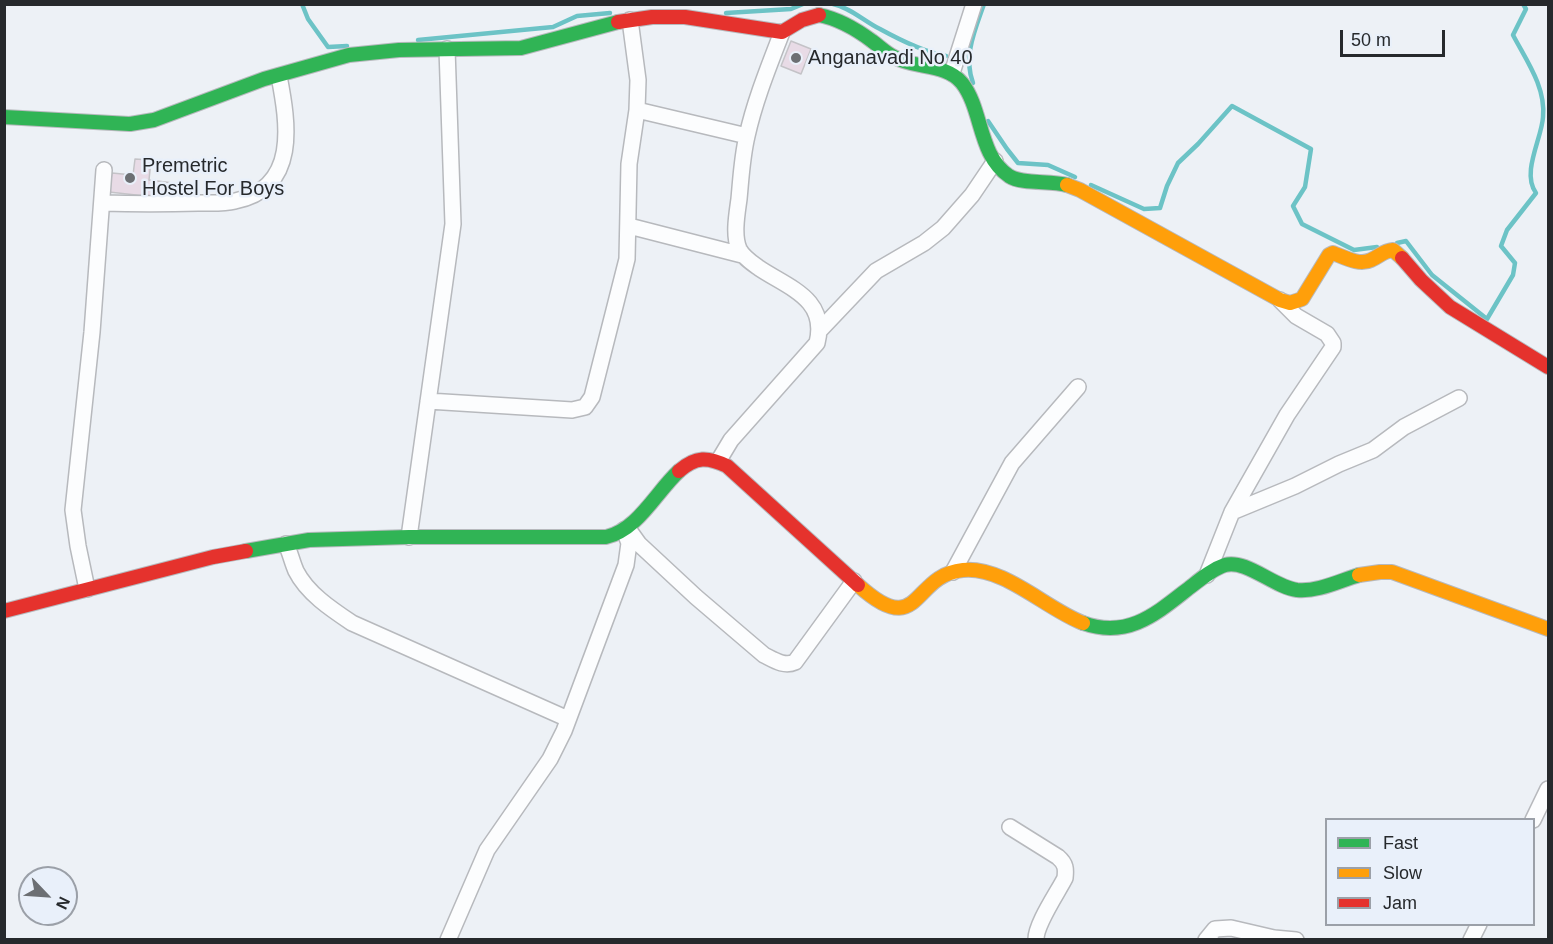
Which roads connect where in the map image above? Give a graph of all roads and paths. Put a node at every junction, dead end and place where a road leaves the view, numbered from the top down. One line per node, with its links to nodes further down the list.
1 (975, 4): 5 (street)
2 (630, 20): 3 (street); 4 (street); 7 (street)
3 (782, 32): 5 (street); 9 (street)
4 (447, 49): 6 (street); 20 (street)
5 (952, 73): 10 (street)
6 (279, 76): 8 (street); 12 (street)
7 (637, 110): 9 (street); 13 (street)
8 (4, 117)
9 (747, 136): 14 (street)
10 (995, 161): 15 (street); 16 (street)
11 (104, 170): 12 (street)
12 (102, 203): 29 (street)
13 (629, 226): 14 (street); 20 (street)
14 (742, 255): 16 (street)
15 (1280, 300): 17 (street); 22 (street)
16 (820, 330): 21 (street)
17 (1548, 367)
18 (1078, 387): 26 (street)
19 (1459, 398): 22 (street)
20 (428, 401): 24 (street)
21 (719, 460): 23 (street); 28 (street)
22 (1232, 512): 27 (street)
23 (625, 529): 24 (street); 28 (street); 32 (street)
24 (409, 537): 25 (street)
25 (286, 544): 29 (street); 32 (street)
26 (953, 572): 27 (street); 28 (street)
27 (1207, 575): 31 (street)
28 (854, 581)
29 (87, 589): 30 (street)
30 (4, 611)
31 (1548, 629)
32 (568, 719): 36 (street)
33 (1548, 789): 34 (street)
34 (1534, 818)
35 (1010, 827): 37 (street)
36 (448, 939)
37 (1036, 939)
38 (1206, 939): 39 (street)
39 (1296, 939)

